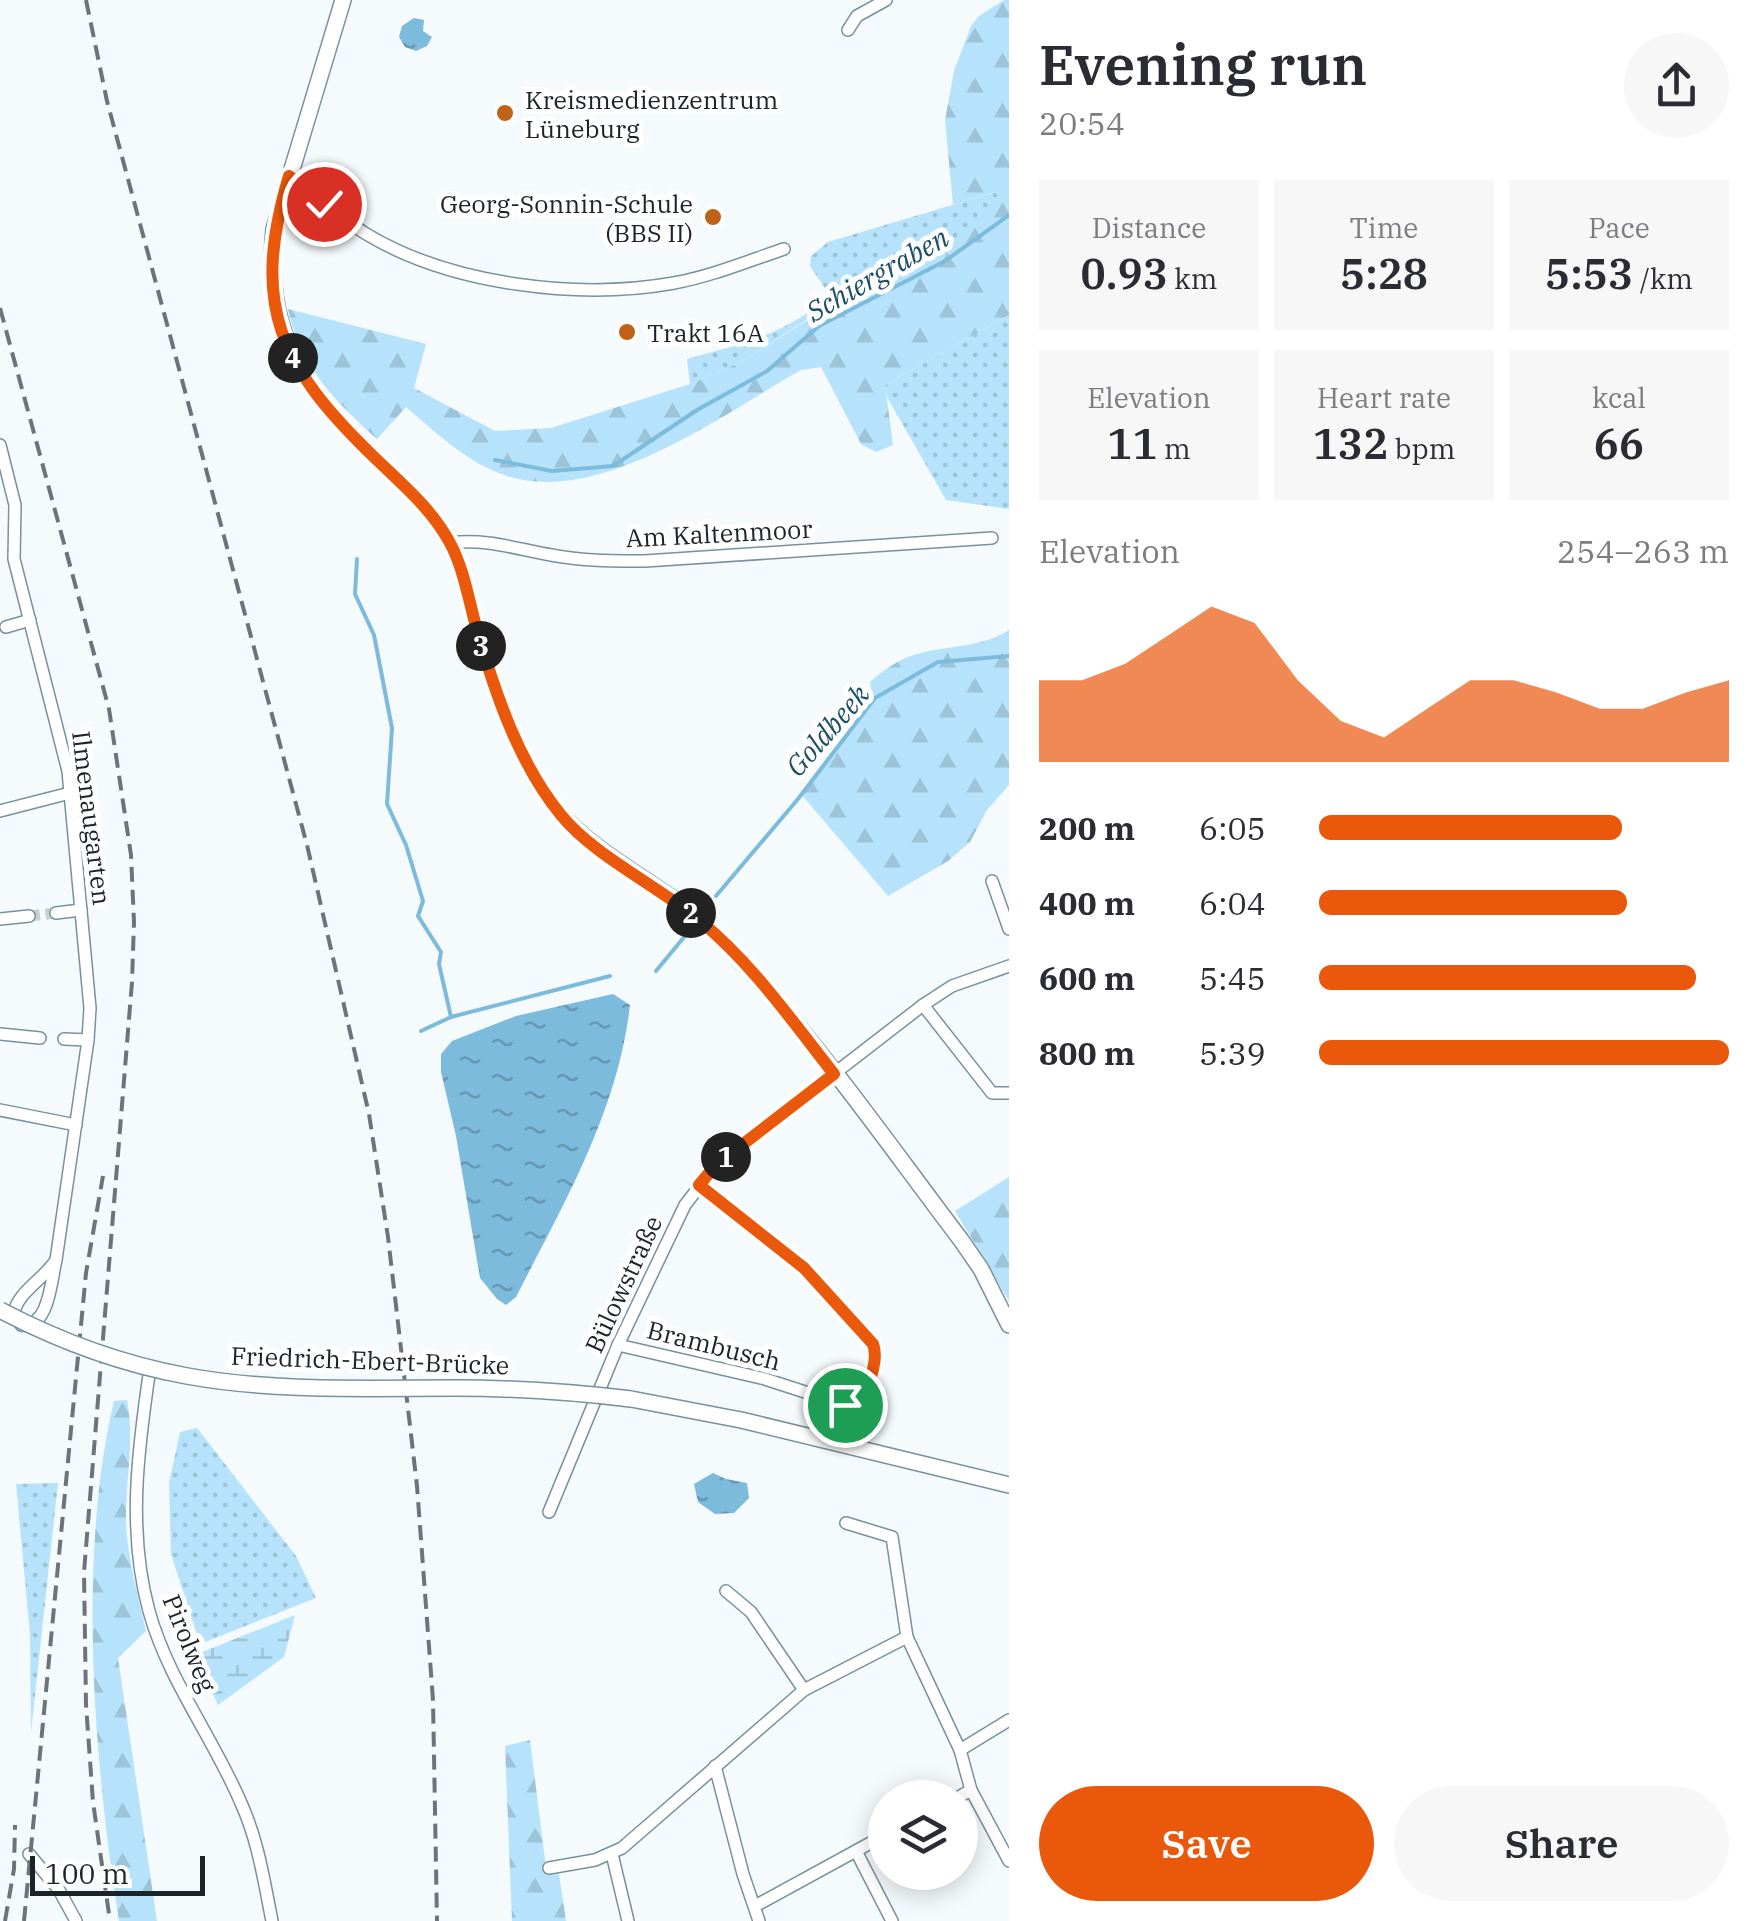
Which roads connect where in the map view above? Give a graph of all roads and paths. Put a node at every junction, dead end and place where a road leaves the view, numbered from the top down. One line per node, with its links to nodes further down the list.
1 (342, 0): 4 (street)
2 (886, 0): 3 (street)
3 (848, 30)
4 (289, 176): 5 (street); 8 (street)
5 (784, 248)
6 (0, 445): 9 (street, Ilmenaugarten)
7 (992, 538): 8 (street, Am Kaltenmoor)
8 (450, 543): 25 (street)
9 (30, 620): 10 (street); 11 (street, Ilmenaugarten)
10 (6, 627)
11 (70, 793): 12 (street); 14 (street, Ilmenaugarten)
12 (0, 811)
13 (992, 881): 18 (street)
14 (81, 910): 15 (street); 24 (street, Ilmenaugarten)
15 (56, 913)
16 (30, 916): 17 (street)
17 (0, 918)
18 (1009, 928)
19 (1009, 966): 20 (street, Bülowstraße)
20 (923, 1005): 25 (street, Bülowstraße); 26 (street)
21 (0, 1034): 22 (street)
22 (40, 1038)
23 (64, 1039): 24 (street)
24 (88, 1040): 28 (street, Ilmenaugarten)
25 (834, 1074): 29 (street, Bülowstraße); 32 (street)
26 (1009, 1093)
27 (0, 1110): 28 (street)
28 (76, 1125): 30 (street, Ilmenaugarten)
29 (699, 1185): 33 (street, Bülowstraße); 33 (street, Brambusch)
30 (56, 1260): 30 (street, Ilmenaugarten)
31 (0, 1310): 34 (street, Friedrich-Ebert-Brücke, bridge)
32 (1009, 1324)
33 (618, 1344): 36 (street, Bülowstraße)
34 (150, 1368): 35 (street, Friedrich-Ebert-Brücke, bridge); 54 (street, Pirolweg)
35 (1009, 1484)
36 (549, 1512)
37 (846, 1524): 39 (street)
38 (726, 1591): 40 (street)
39 (907, 1637): 40 (street); 42 (street)
40 (804, 1690): 43 (street)
41 (1009, 1720): 42 (street)
42 (960, 1750): 44 (street)
43 (715, 1766): 49 (street); 52 (street)
44 (968, 1780)
45 (978, 1803): 50 (street)
46 (868, 1844): 47 (street)
47 (856, 1851): 52 (street); 57 (street)
48 (29, 1854): 53 (street)
49 (612, 1854): 51 (street); 55 (street)
50 (1009, 1861)
51 (549, 1868)
52 (754, 1906): 56 (street)
53 (76, 1921)
54 (272, 1921)
55 (628, 1921)
56 (759, 1921)
57 (892, 1921)

